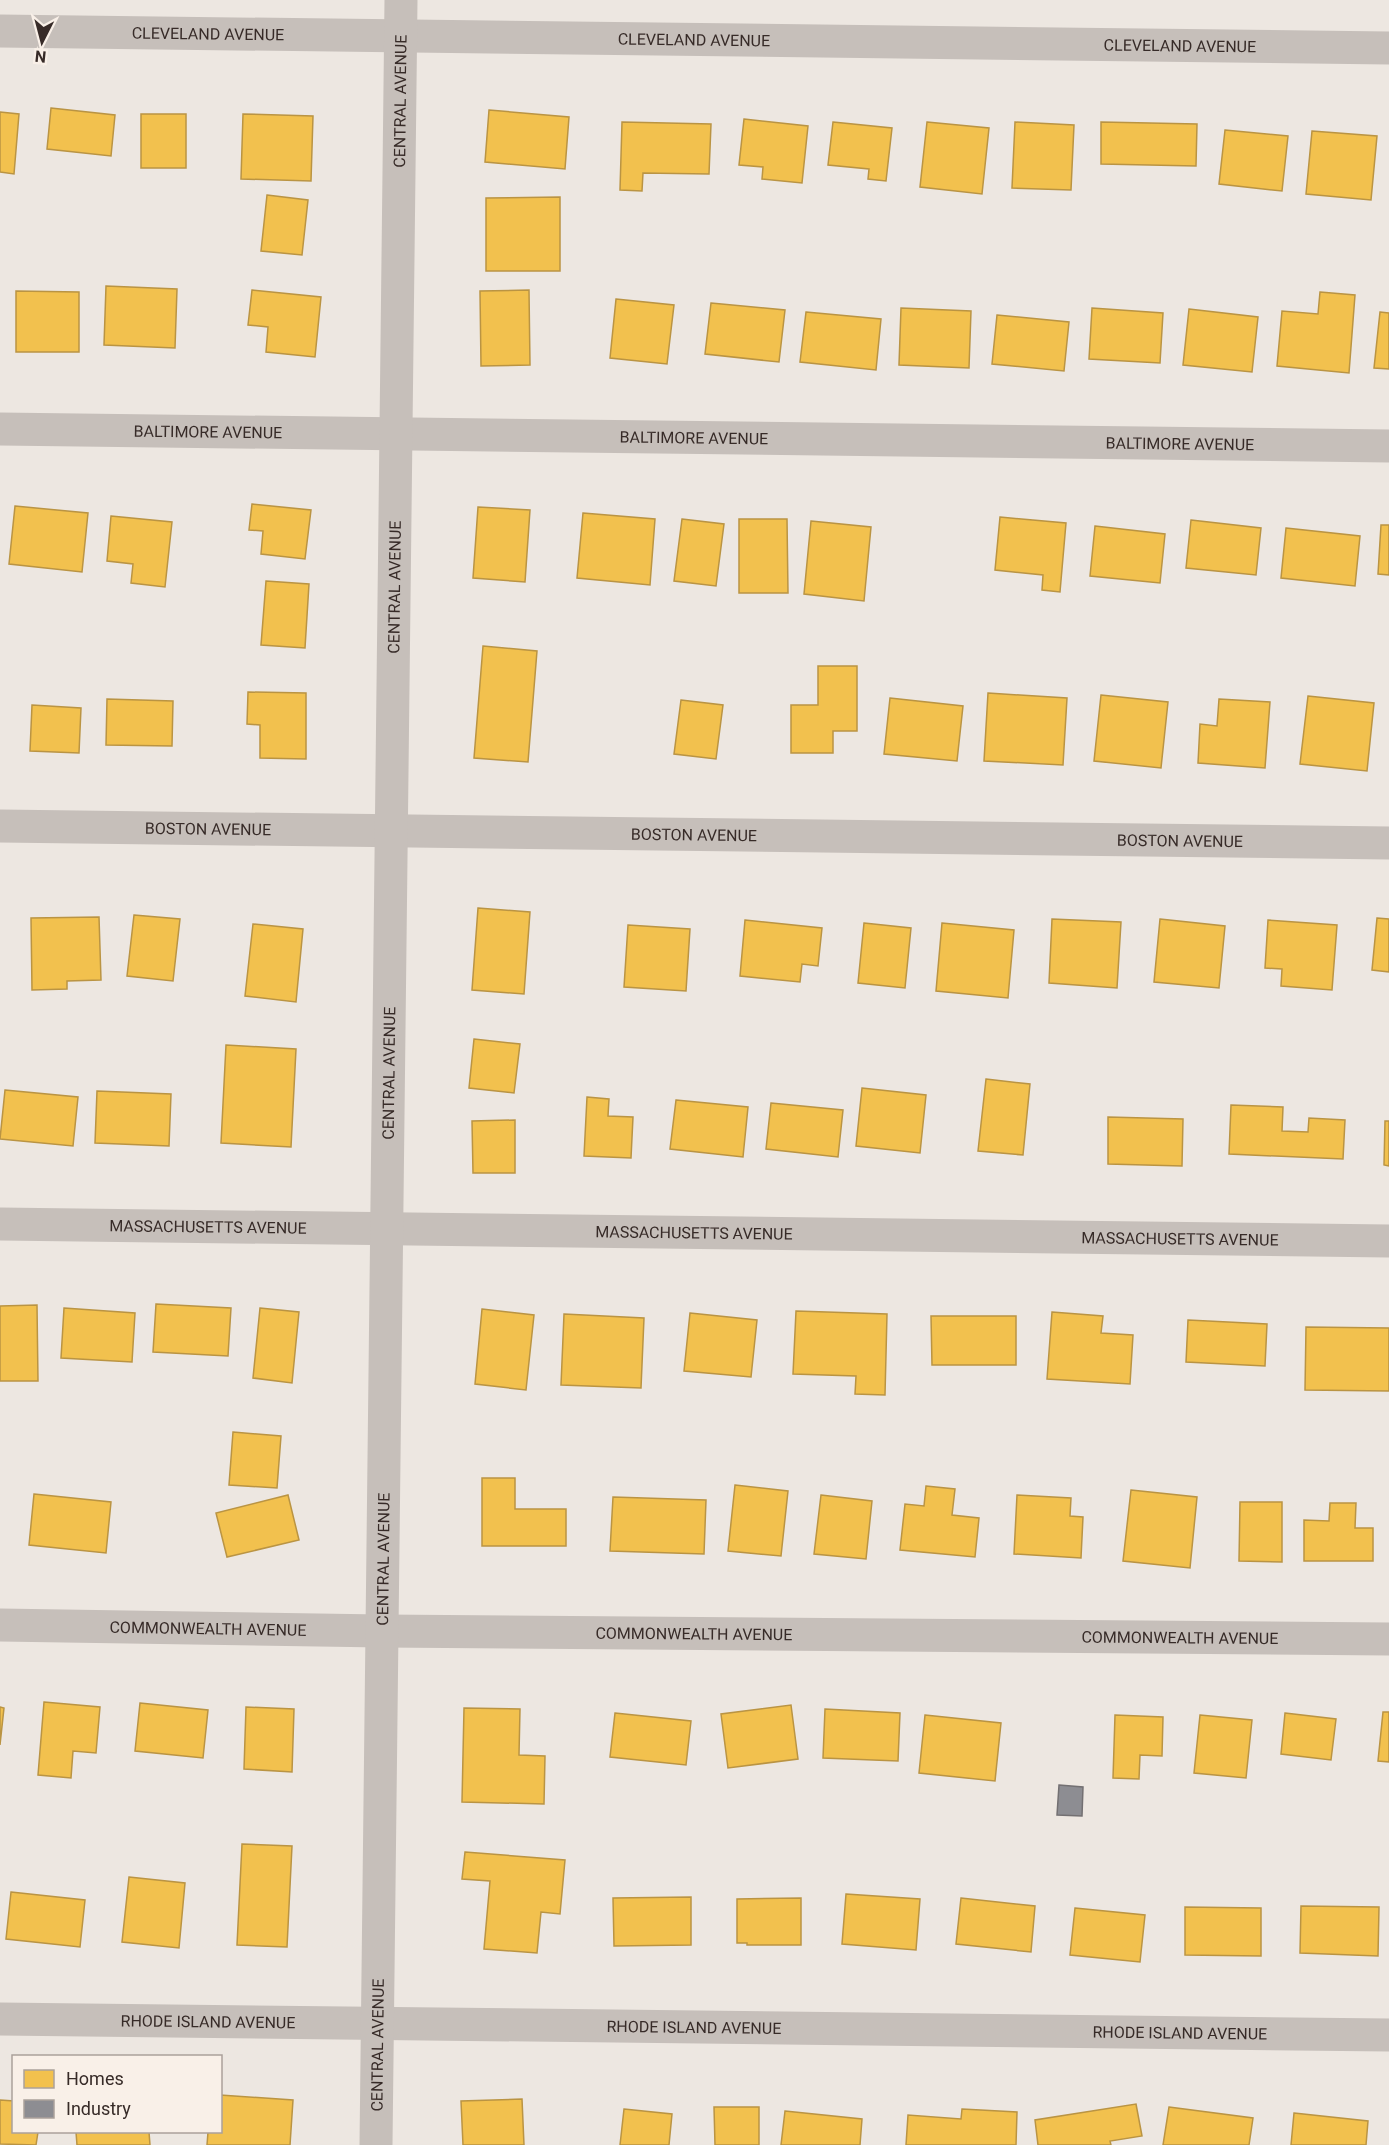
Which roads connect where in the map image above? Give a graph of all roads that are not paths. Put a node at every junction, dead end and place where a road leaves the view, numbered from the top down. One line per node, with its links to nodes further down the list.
1 (401, 0): 3 (street, CENTRAL AVENUE)
2 (0, 31): 3 (street, CLEVELAND AVENUE)
3 (400, 37): 4 (street, CLEVELAND AVENUE); 6 (street, CENTRAL AVENUE)
4 (1389, 48)
5 (0, 429): 6 (street, BALTIMORE AVENUE)
6 (395, 434): 7 (street, BALTIMORE AVENUE); 9 (street, CENTRAL AVENUE)
7 (1389, 446)
8 (0, 826): 9 (street, BOSTON AVENUE)
9 (391, 831): 10 (street, BOSTON AVENUE); 12 (street, CENTRAL AVENUE)
10 (1389, 843)
11 (0, 1224): 12 (street, MASSACHUSETTS AVENUE)
12 (387, 1229): 13 (street, MASSACHUSETTS AVENUE); 15 (street, CENTRAL AVENUE)
13 (1389, 1241)
14 (0, 1625): 15 (street, COMMONWEALTH AVENUE)
15 (382, 1631): 16 (street, COMMONWEALTH AVENUE); 18 (street, CENTRAL AVENUE)
16 (1389, 1639)
17 (0, 2019): 18 (street, RHODE ISLAND AVENUE)
18 (378, 2023): 19 (street, RHODE ISLAND AVENUE); 20 (street, CENTRAL AVENUE)
19 (1389, 2035)
20 (376, 2145)

